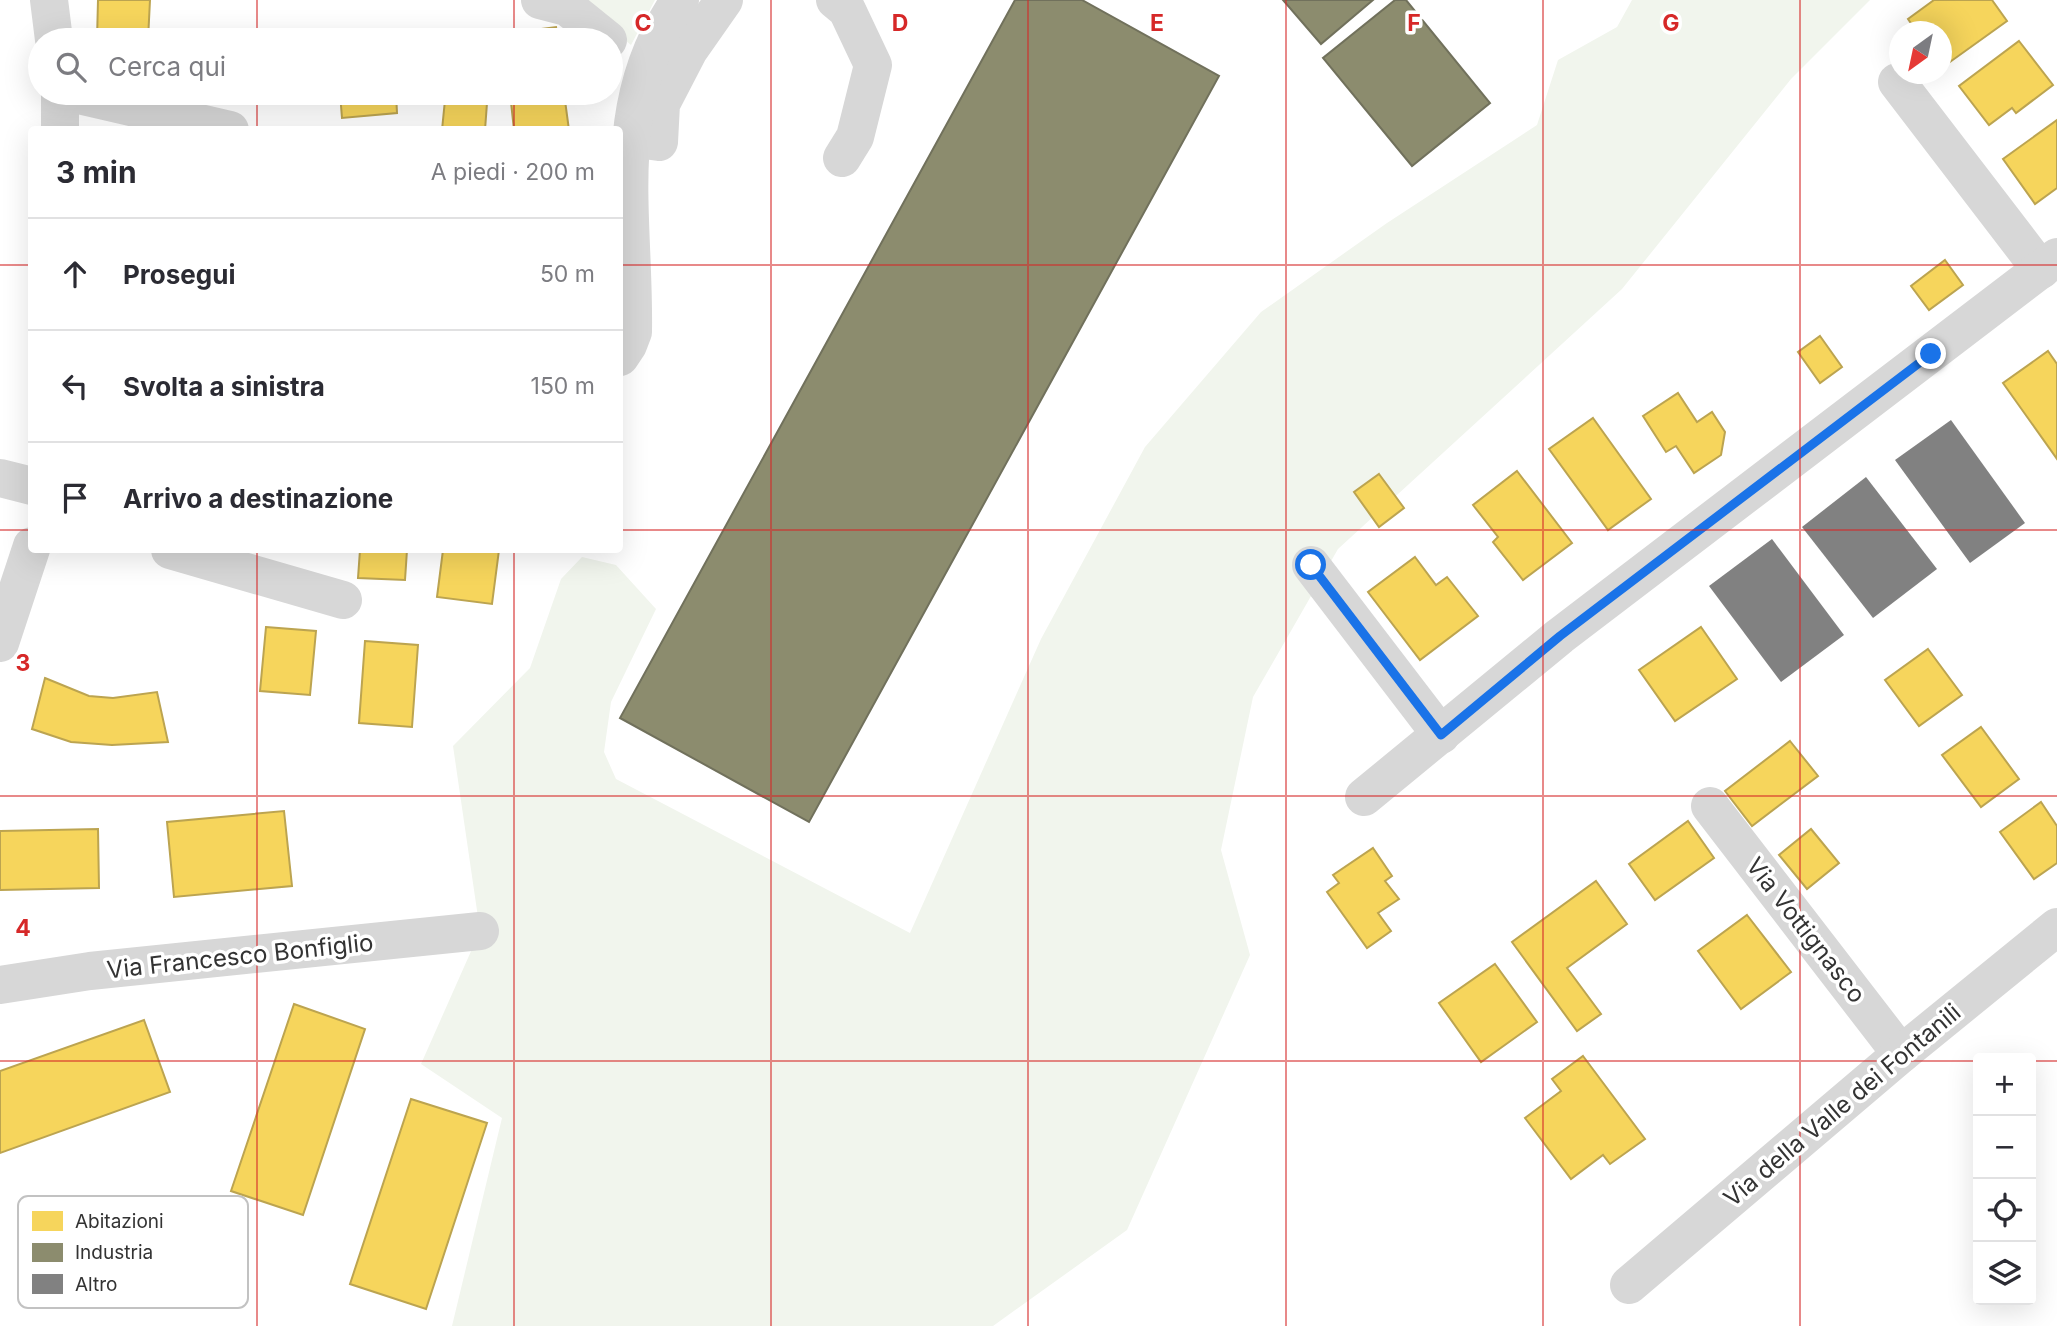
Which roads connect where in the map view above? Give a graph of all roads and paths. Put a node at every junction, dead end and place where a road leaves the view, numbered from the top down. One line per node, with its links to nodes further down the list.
1 (49, 0): 6 (street)
2 (540, 0): 7 (street)
3 (680, 0): 9 (street)
4 (724, 0): 15 (street)
5 (835, 0): 16 (street)
6 (52, 28)
7 (592, 28)
8 (623, 54): 9 (street)
9 (643, 71): 15 (street)
10 (1899, 84): 17 (street)
11 (60, 105): 13 (street)
12 (122, 105): 14 (street)
13 (60, 126)
14 (213, 126)
15 (630, 138): 18 (street)
16 (842, 158)
17 (2051, 269): 25 (street); 27 (street)
18 (623, 352)
19 (0, 478): 20 (street)
20 (28, 485)
21 (30, 553): 26 (street)
22 (180, 553): 24 (street)
23 (1311, 565): 27 (street)
24 (343, 600)
25 (1590, 635)
26 (0, 643)
27 (1441, 735): 28 (street)
28 (1364, 797)
29 (1710, 806): 33 (street, Via Vottignasco)
30 (2057, 927): 33 (street, Via della Valle dei Fontanili)
31 (480, 931): 32 (street, Via Francesco Bonfiglio)
32 (0, 985)
33 (1901, 1054): 34 (street, Via della Valle dei Fontanili)
34 (1629, 1284)

